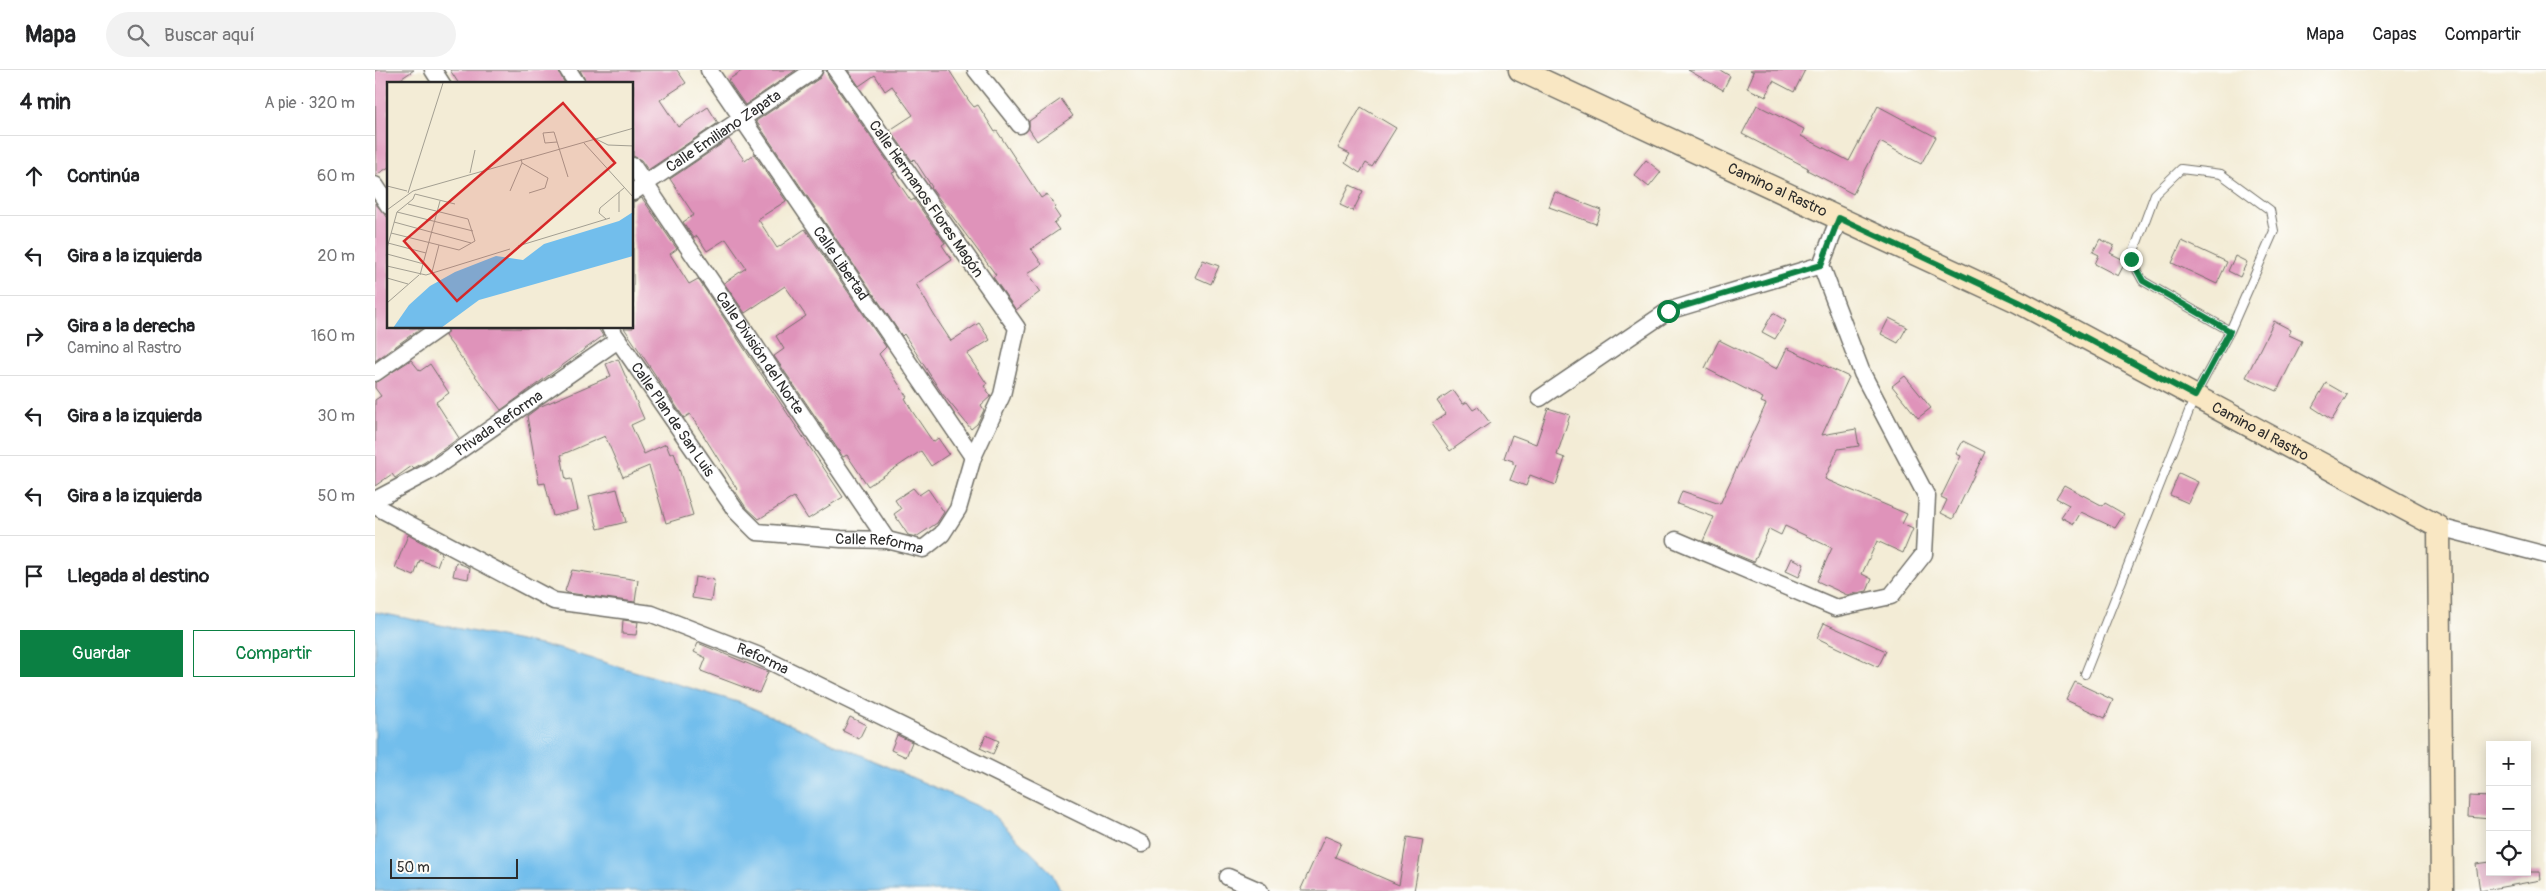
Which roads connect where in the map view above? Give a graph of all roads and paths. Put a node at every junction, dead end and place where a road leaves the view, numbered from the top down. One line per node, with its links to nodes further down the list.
1 (433, 70): 8 (street)
2 (568, 70): 9 (street)
3 (709, 70): 10 (street, Calle Libertad)
4 (814, 70): 10 (street, Calle Emiliano Zapata)
5 (836, 70): 24 (street, Calle Hermanos Flores Magón)
6 (976, 70): 11 (street)
7 (1519, 70): 16 (street, Camino al Rastro)
8 (441, 82)
9 (576, 82)
10 (742, 119): 14 (street, Calle Emiliano Zapata); 24 (street, Calle Libertad)
11 (1019, 125)
12 (634, 170): 14 (street, Calle División del Norte)
13 (375, 186): 15 (street)
14 (639, 188): 29 (street, Calle División del Norte)
15 (387, 203)
16 (1839, 218): 17 (street); 22 (street, Camino al Rastro)
17 (1821, 265): 23 (street); 30 (street)
18 (438, 329): 21 (street)
19 (2230, 331): 19 (lane); 22 (lane)
20 (614, 334): 25 (street, Privada Reforma); 27 (street, Calle Plan de San Luis)
21 (375, 373)
22 (2195, 396): 28 (street, Camino al Rastro); 32 (lane)
23 (1540, 398)
24 (973, 457): 29 (street, Calle Reforma)
25 (375, 500)
26 (375, 506): 33 (street, Reforma)
27 (736, 511): 29 (street, Calle Reforma)
28 (2439, 527): 31 (street, Camino al Rastro); 36 (street)
29 (887, 540)
30 (1676, 540)
31 (2546, 555)
32 (2085, 674)
33 (1142, 844)
34 (1228, 877): 35 (street)
35 (1260, 891)
36 (2443, 891)

